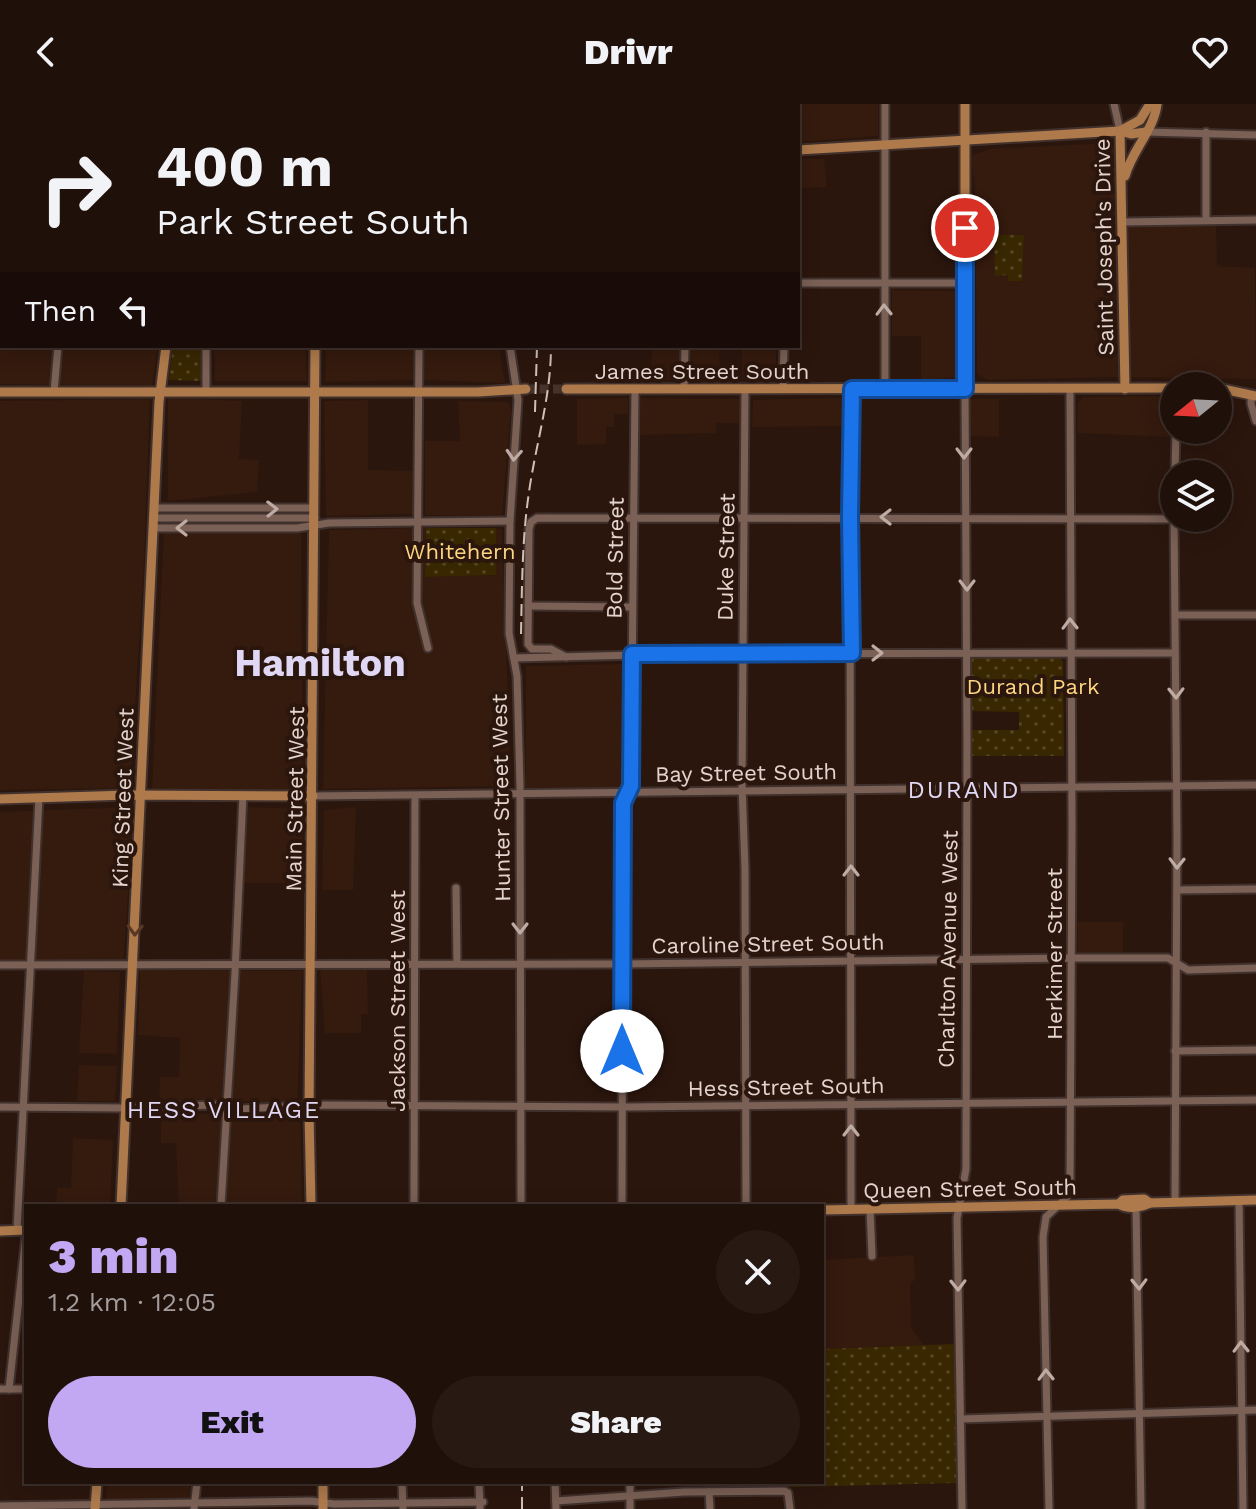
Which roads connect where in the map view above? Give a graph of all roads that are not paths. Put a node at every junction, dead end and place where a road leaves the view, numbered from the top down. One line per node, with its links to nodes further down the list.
1 (885, 104): 12 (street)
2 (965, 104): 11 (main road)
3 (1114, 104): 6 (street, Saint Joseph's Drive)
4 (1150, 104): 6 (main road)
5 (1156, 109): 7 (street); 8 (main road)
6 (1120, 131): 8 (main road); 11 (main road); 14 (main road, Saint Joseph's Drive)
7 (1171, 131): 8 (street); 9 (street)
8 (1146, 132): 14 (main road)
9 (1206, 132): 10 (street); 15 (street)
10 (1256, 135)
11 (965, 140): 12 (main road); 20 (main road)
12 (884, 145): 13 (main road); 19 (street)
13 (800, 150)
14 (1122, 187): 17 (main road, Saint Joseph's Drive)
15 (1206, 220): 16 (street); 17 (street)
16 (1256, 220)
17 (1123, 222): 40 (main road, Saint Joseph's Drive)
18 (800, 283): 19 (street)
19 (884, 283): 20 (street); 30 (street, one-way to 19)
20 (965, 283): 39 (main road)
21 (58, 348): 44 (street)
22 (166, 348): 41 (main road, King Street West)
23 (206, 348): 45 (street)
24 (315, 348): 46 (main road, Main Street West)
25 (419, 348): 47 (street)
26 (511, 348): 33 (street, Hunter Street West)
27 (685, 348): 36 (street)
28 (784, 348): 29 (street)
29 (783, 388): 37 (main road, James Street South); 38 (main road, James Street South)
30 (885, 388): 38 (main road, James Street South); 39 (main road, James Street South)
31 (1070, 388): 39 (main road, James Street South); 40 (main road, James Street South); 56 (street, Herkimer Street)
32 (1160, 388): 40 (main road, James Street South)
33 (521, 389): 47 (main road); 58 (street, Hunter Street West, one-way to 58)
34 (566, 389): 35 (main road, James Street South)
35 (635, 389): 36 (main road, James Street South); 55 (street, Bold Street)
36 (684, 389): 37 (main road, James Street South)
37 (745, 389): 51 (street, Duke Street)
38 (852, 389): 52 (street)
39 (965, 389): 53 (street, Charlton Avenue West, one-way to 53)
40 (1125, 389)
41 (161, 391): 44 (main road); 45 (main road); 54 (main road, King Street West)
42 (1232, 391): 48 (main road)
43 (0, 392): 44 (main road)
44 (54, 392)
45 (206, 392): 46 (main road)
46 (315, 392): 47 (main road); 50 (main road, Main Street West)
47 (419, 392): 59 (street)
48 (1254, 396): 49 (street)
49 (1256, 421)
50 (315, 516): 54 (street, one-way to 50); 54 (street, one-way to 54); 59 (street); 84 (main road, Main Street West)
51 (744, 517): 52 (street); 55 (street); 70 (street, Duke Street)
52 (850, 517): 53 (street, one-way to 52); 66 (street)
53 (964, 517): 56 (street); 67 (street, Charlton Avenue West, one-way to 67)
54 (153, 518): 83 (main road, King Street West)
55 (634, 518): 61 (street); 62 (street, Bold Street)
56 (1069, 518): 57 (street); 71 (street, Herkimer Street, one-way to 56)
57 (1160, 518)
58 (510, 521): 59 (street); 73 (street, Hunter Street West)
59 (419, 522): 65 (street)
60 (1174, 532): 63 (street)
61 (528, 606): 62 (street); 72 (street)
62 (632, 607): 69 (street, Bold Street)
63 (1176, 615): 64 (street); 68 (street)
64 (1256, 615)
65 (428, 648)
66 (852, 653): 67 (street, one-way to 67); 70 (street); 78 (street)
67 (967, 653): 71 (street); 77 (street, Charlton Avenue West)
68 (1175, 653): 71 (street); 74 (street, one-way to 74)
69 (632, 654): 70 (street); 72 (street); 80 (street, Bold Street)
70 (743, 654): 79 (street, Duke Street)
71 (1071, 654): 76 (street, Herkimer Street)
72 (566, 657): 73 (street)
73 (514, 658): 81 (street, Hunter Street West)
74 (1177, 785): 75 (street, Bay Street South); 76 (street, Bay Street South); 90 (street, one-way to 90)
75 (1256, 785)
76 (1072, 786): 77 (street, Bay Street South); 91 (street, Herkimer Street)
77 (966, 788): 78 (street, Bay Street South); 92 (street, Charlton Avenue West)
78 (851, 789): 79 (street, Bay Street South); 93 (street, one-way to 78)
79 (743, 791): 80 (street, Bay Street South); 96 (street, Duke Street)
80 (628, 792): 81 (street, Bay Street South); 100 (street, Bold Street)
81 (520, 794): 85 (street, Bay Street South); 99 (street, Hunter Street West, one-way to 99)
82 (243, 795): 83 (main road, Bay Street South); 84 (main road, Bay Street South); 97 (street)
83 (141, 796): 86 (main road, Bay Street South); 103 (main road, King Street West, one-way to 103)
84 (313, 796): 85 (street, Bay Street South); 94 (main road, Main Street West)
85 (415, 796): 98 (street, Jackson Street West)
86 (39, 798): 87 (main road, Bay Street South); 102 (street)
87 (0, 799)
88 (456, 888): 95 (street)
89 (1256, 889): 90 (street)
90 (1177, 890): 104 (street)
91 (1070, 958): 92 (street, Caroline Street South); 104 (street, Caroline Street South); 110 (street, Herkimer Street)
92 (967, 960): 93 (street, Caroline Street South); 111 (street, Charlton Avenue West)
93 (851, 961): 96 (street, Caroline Street South); 113 (street)
94 (311, 963): 97 (street, Caroline Street South); 98 (street, Caroline Street South); 119 (main road, Main Street West)
95 (457, 963): 98 (street, Caroline Street South); 99 (street, Caroline Street South)
96 (745, 963): 100 (street, Caroline Street South); 112 (street, Duke Street)
97 (236, 964): 103 (street, Caroline Street South); 118 (street)
98 (414, 964): 114 (street, Jackson Street West)
99 (520, 964): 100 (street, Caroline Street South); 115 (street, Hunter Street West)
100 (622, 964): 120 (street, Bold Street)
101 (0, 965): 102 (street, Caroline Street South)
102 (32, 965): 103 (street, Caroline Street South); 117 (street)
103 (133, 965): 121 (main road, King Street West)
104 (1176, 965): 105 (street, Caroline Street South); 107 (street)
105 (1256, 968)
106 (1256, 1050): 107 (street)
107 (1175, 1051): 109 (street)
108 (1256, 1100): 109 (street, Hess Street South)
109 (1175, 1101): 110 (street, Hess Street South); 124 (street)
110 (1071, 1102): 111 (street, Hess Street South); 134 (street, Herkimer Street)
111 (965, 1103): 113 (street, Hess Street South); 135 (street, Charlton Avenue West)
112 (745, 1105): 113 (street, Hess Street South); 120 (street, Hess Street South); 132 (street, Duke Street)
113 (851, 1105): 137 (street, one-way to 113)
114 (415, 1106): 115 (street, Hess Street South); 119 (street, Hess Street South); 129 (street, Jackson Street West)
115 (520, 1106): 120 (street, Hess Street South); 130 (street, Hunter Street West)
116 (0, 1107): 117 (street, Hess Street South)
117 (24, 1107): 121 (street, Hess Street South); 141 (street)
118 (227, 1107): 119 (street, Hess Street South); 121 (street, Hess Street South); 127 (street)
119 (309, 1107): 128 (main road, Main Street West)
120 (621, 1107): 131 (street, Bold Street)
121 (125, 1108): 126 (main road, King Street West)
122 (1239, 1200): 123 (main road, Queen Street South); 124 (main road, Queen Street South); 144 (street, one-way to 122)
123 (1256, 1200)
124 (1175, 1202): 125 (main road, Queen Street South)
125 (1150, 1203): 133 (main road, Queen Street South); 136 (main road, Queen Street South)
126 (121, 1204)
127 (221, 1204)
128 (311, 1204)
129 (414, 1204)
130 (521, 1204)
131 (622, 1204)
132 (746, 1204)
133 (1119, 1204): 134 (main road, Queen Street South); 136 (main road, Queen Street South)
134 (1058, 1205): 135 (main road, Queen Street South); 147 (street, Herkimer Street, one-way to 134)
135 (960, 1207): 138 (main road, Queen Street South); 148 (street, Charlton Avenue West, one-way to 148)
136 (1136, 1207): 146 (street, one-way to 146)
137 (851, 1209): 138 (main road, Queen Street South); 139 (main road, Queen Street South)
138 (870, 1209): 142 (street)
139 (824, 1210)
140 (0, 1231): 141 (main road)
141 (23, 1232): 143 (street)
142 (872, 1256)
143 (5, 1389)
144 (1242, 1410): 145 (street); 146 (street); 172 (street)
145 (1256, 1410)
146 (1141, 1414): 147 (street); 171 (street)
147 (1047, 1417): 148 (street); 170 (street, Herkimer Street)
148 (961, 1419): 169 (street, Charlton Avenue West)
149 (97, 1484): 165 (main road)
150 (197, 1484): 161 (street)
151 (323, 1484): 163 (main road)
152 (402, 1484): 164 (street)
153 (479, 1484): 158 (street)
154 (555, 1484): 159 (street)
155 (630, 1484): 157 (street)
156 (709, 1492): 157 (street); 167 (street); 168 (street)
157 (630, 1496): 159 (street); 166 (street)
158 (481, 1504): 164 (street)
159 (556, 1505)
160 (0, 1506): 165 (street)
161 (194, 1506): 162 (street); 165 (street)
162 (260, 1506): 163 (street)
163 (323, 1506): 164 (street)
164 (403, 1506)
165 (95, 1507)
166 (630, 1509)
167 (710, 1509)
168 (790, 1509)
169 (962, 1509)
170 (1049, 1509)
171 (1141, 1509)
172 (1243, 1509)

